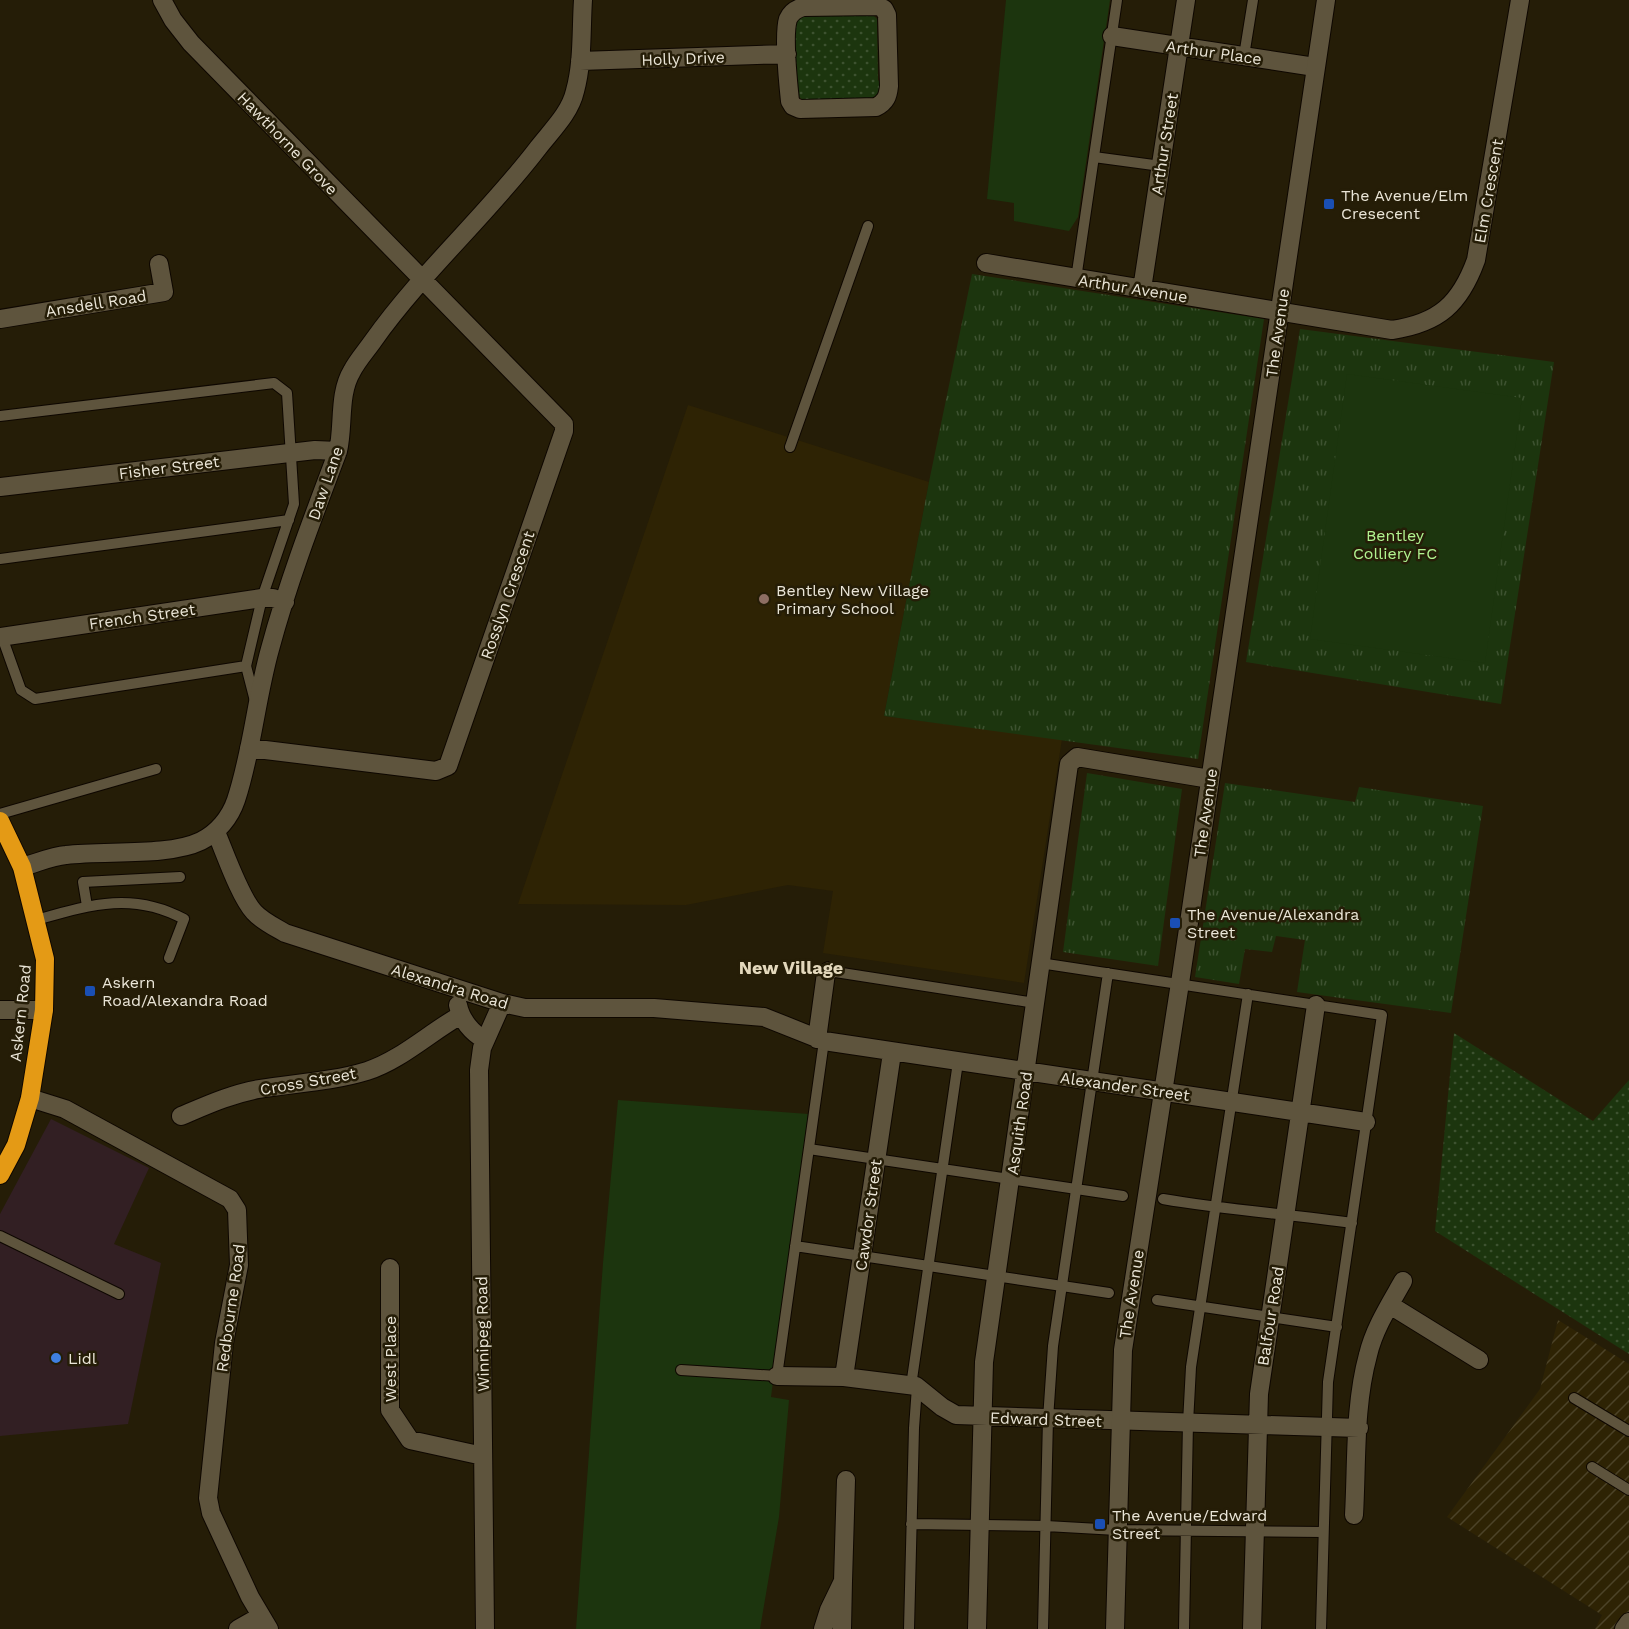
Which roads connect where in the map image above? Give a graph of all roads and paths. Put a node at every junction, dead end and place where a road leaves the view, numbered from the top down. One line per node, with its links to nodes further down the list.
1 (162, 0): 20 (street, Hawthorne Grove)
2 (583, 0): 12 (street, Daw Lane)
3 (1117, 0): 8 (lane)
4 (1186, 0): 9 (street, Arthur Street)
5 (1253, 0): 11 (lane)
6 (1326, 0): 13 (street, The Avenue)
7 (1520, 0): 22 (street, Elm Crescent)
8 (1112, 36): 9 (street, Arthur Place); 14 (lane)
9 (1179, 47): 11 (street, Arthur Place); 15 (street, Arthur Street)
10 (787, 54): 10 (street); 12 (street, Holly Drive)
11 (1244, 56): 13 (street, Arthur Place)
12 (580, 61): 20 (street, Daw Lane)
13 (1315, 67): 22 (street, The Avenue)
14 (1094, 157): 15 (lane); 19 (lane)
15 (1161, 166): 21 (street, Arthur Street)
16 (868, 226): 25 (lane)
17 (986, 263): 19 (street, Arthur Avenue)
18 (159, 264): 23 (street, Ansdell Road)
19 (1076, 279): 21 (street, Arthur Avenue)
20 (422, 280): 26 (street, Daw Lane); 36 (street, Rosslyn Crescent)
21 (1142, 289): 22 (street, Arthur Avenue)
22 (1280, 312): 38 (street, The Avenue)
23 (0, 319)
24 (0, 416): 27 (lane)
25 (790, 447)
26 (338, 451): 27 (street, Fisher Street); 32 (street, Daw Lane)
27 (290, 453): 28 (street, Fisher Street); 29 (lane)
28 (0, 487)
29 (289, 520): 30 (lane); 31 (lane)
30 (0, 559)
31 (262, 598): 32 (street, French Street); 33 (street, French Street); 34 (lane)
32 (285, 602): 35 (street, Daw Lane)
33 (1, 635): 34 (lane)
34 (246, 666): 35 (lane)
35 (256, 708): 36 (street, Daw Lane)
36 (249, 748): 40 (street, Daw Lane)
37 (156, 769): 39 (lane)
38 (1210, 779): 46 (street, Asquith Road); 49 (street, The Avenue)
39 (1, 825): 41 (highway, Askern Road)
40 (216, 832): 41 (street); 50 (street, Alexandra Road)
41 (22, 867): 44 (highway, Askern Road)
42 (180, 878): 43 (lane)
43 (87, 906): 44 (lane); 45 (lane)
44 (36, 920): 56 (highway, Askern Road)
45 (169, 958)
46 (1040, 963): 48 (lane); 52 (street, Asquith Road)
47 (829, 971): 52 (lane); 58 (street)
48 (1108, 973): 49 (lane); 63 (lane)
49 (1180, 983): 51 (lane); 64 (street, The Avenue)
50 (461, 992): 53 (street, Alexandra Road); 57 (street)
51 (1248, 994): 54 (lane); 66 (lane)
52 (1035, 1003): 62 (street, Asquith Road)
53 (502, 1004): 58 (street, Alexandra Road); 59 (street, Winnipeg Road)
54 (1316, 1005): 67 (street, Balfour Road); 69 (lane)
55 (0, 1010): 56 (street)
56 (44, 1010): 65 (highway, Askern Road)
57 (460, 1016): 59 (street); 68 (street, Cross Street)
58 (819, 1039): 60 (street, Alexander Street); 70 (lane)
59 (485, 1040): 110 (street, Winnipeg Road)
60 (892, 1053): 61 (street, Alexander Street); 71 (street, Cawdor Street)
61 (958, 1062): 62 (street, Alexander Street); 72 (lane)
62 (1026, 1072): 63 (street, Alexander Street); 74 (street, Asquith Road)
63 (1092, 1081): 64 (street, Alexander Street); 75 (lane)
64 (1163, 1091): 66 (street, Alexander Street); 104 (street, The Avenue)
65 (30, 1098): 73 (highway, Askern Road); 123 (street, Redbourne Road)
66 (1232, 1102): 67 (street, Alexander Street); 78 (lane)
67 (1301, 1113): 69 (street, Alexander Street); 79 (street, Balfour Road)
68 (181, 1116)
69 (1366, 1122): 80 (lane)
70 (809, 1149): 71 (lane); 82 (lane)
71 (876, 1158): 72 (lane); 83 (street, Cawdor Street)
72 (943, 1168): 74 (lane); 84 (lane)
73 (0, 1175)
74 (1011, 1179): 75 (lane); 86 (street, Asquith Road)
75 (1076, 1188): 76 (lane); 88 (lane)
76 (1123, 1196)
77 (1163, 1199): 78 (lane)
78 (1216, 1208): 79 (lane); 93 (lane)
79 (1286, 1214): 80 (lane); 94 (street, Balfour Road)
80 (1352, 1223): 95 (lane)
81 (0, 1236): 90 (lane)
82 (795, 1246): 83 (lane); 98 (lane)
83 (862, 1256): 84 (lane); 99 (street, Cawdor Street)
84 (928, 1265): 86 (lane); 100 (lane)
85 (390, 1268): 110 (street, West Place)
86 (997, 1276): 88 (lane); 102 (street, Asquith Road)
87 (1403, 1281): 92 (street)
88 (1062, 1286): 89 (lane); 103 (lane)
89 (1108, 1293)
90 (119, 1294)
91 (1157, 1300): 93 (lane)
92 (1390, 1305): 96 (street); 108 (street)
93 (1202, 1307): 94 (lane); 105 (lane)
94 (1270, 1318): 95 (lane); 106 (street, Balfour Road)
95 (1337, 1327): 107 (lane)
96 (1479, 1360)
97 (681, 1370): 98 (lane)
98 (777, 1376): 99 (street)
99 (844, 1377): 100 (street)
100 (914, 1387): 102 (street, Edward Street); 115 (lane)
101 (1574, 1398): 109 (lane)
102 (982, 1417): 103 (street, Edward Street); 116 (street, Asquith Road)
103 (1048, 1419): 104 (street, Edward Street); 117 (lane)
104 (1119, 1421): 105 (street, Edward Street); 118 (street, The Avenue)
105 (1188, 1423): 106 (street, Edward Street); 119 (lane)
106 (1258, 1424): 107 (street, Edward Street); 120 (street, Balfour Road)
107 (1326, 1427): 108 (street, Edward Street); 121 (lane)
108 (1359, 1428): 114 (street)
109 (1629, 1431)
110 (483, 1456): 126 (street, Winnipeg Road)
111 (1592, 1467): 113 (lane)
112 (846, 1479): 122 (street)
113 (1629, 1490)
114 (1354, 1515)
115 (911, 1524): 116 (lane); 129 (lane)
116 (979, 1525): 117 (lane); 130 (street, Asquith Road)
117 (1046, 1526): 118 (lane); 131 (lane)
118 (1117, 1530): 119 (lane); 132 (street, The Avenue)
119 (1186, 1530): 120 (lane); 133 (lane)
120 (1255, 1531): 121 (lane); 134 (street, Balfour Road)
121 (1323, 1532): 135 (lane)
122 (843, 1581): 127 (street); 128 (street)
123 (265, 1622): 125 (street)
124 (1629, 1622): 136 (street)
125 (238, 1629)
126 (484, 1629)
127 (823, 1629)
128 (842, 1629)
129 (909, 1629)
130 (977, 1629)
131 (1043, 1629)
132 (1115, 1629)
133 (1184, 1629)
134 (1252, 1629)
135 (1321, 1629)
136 (1624, 1629)

